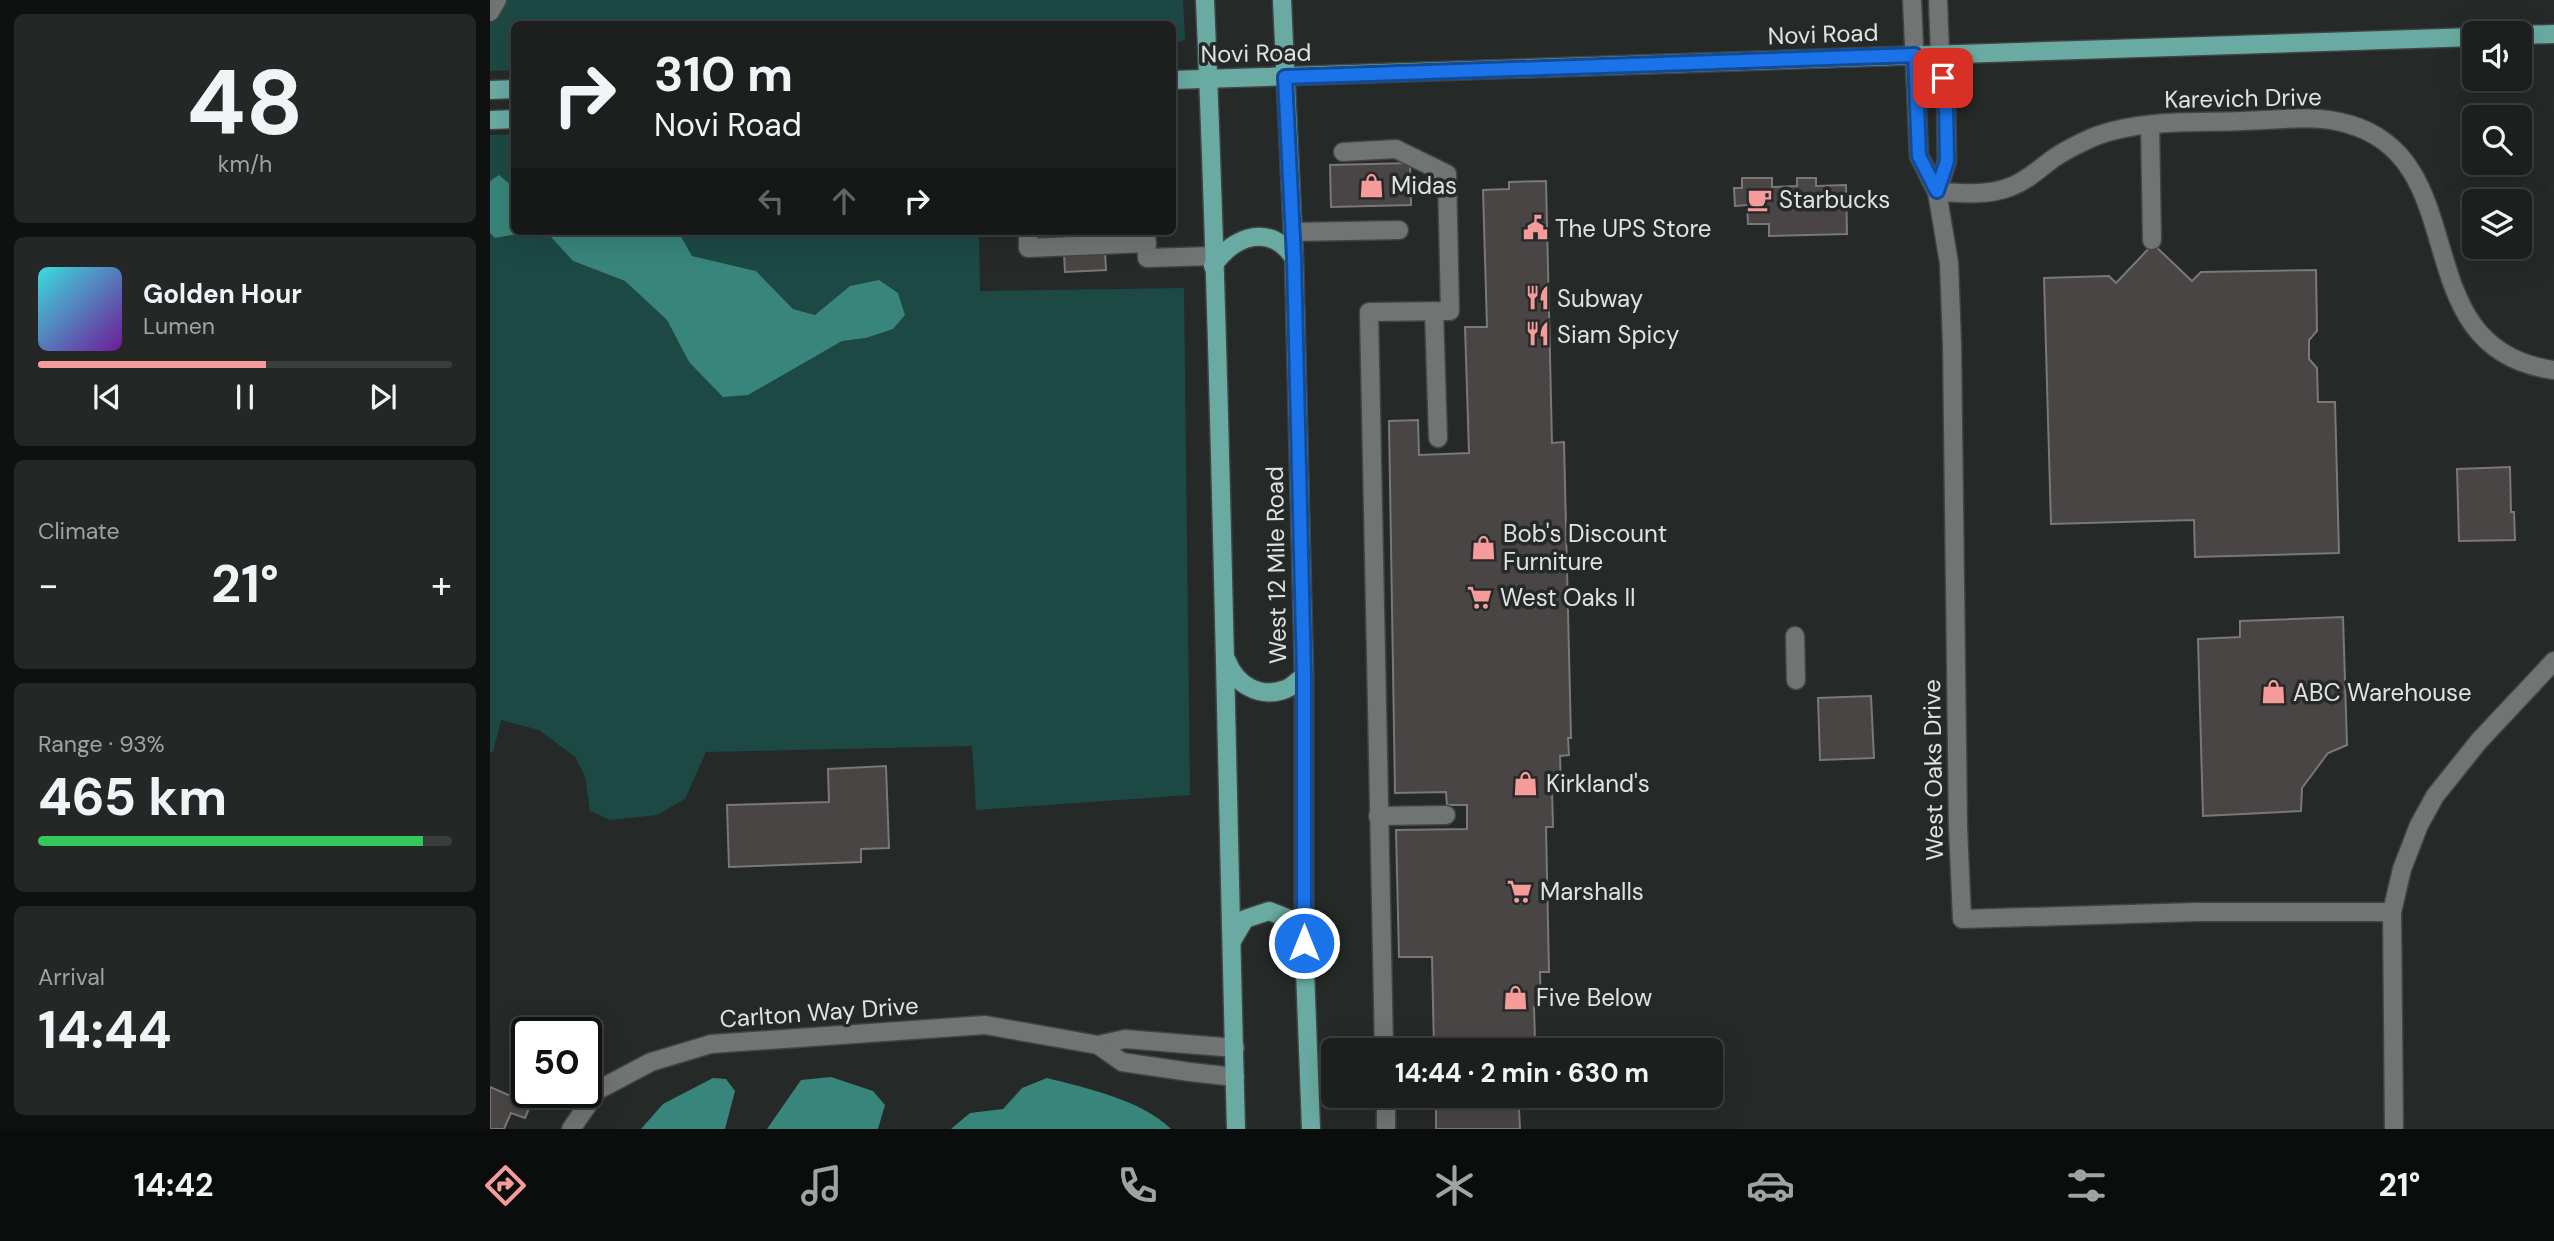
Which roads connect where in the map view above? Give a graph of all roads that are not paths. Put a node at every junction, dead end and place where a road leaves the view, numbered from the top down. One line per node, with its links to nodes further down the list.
1 (497, 0): 6 (street)
2 (1205, 0): 14 (main road)
3 (1282, 0): 12 (main road, West 12 Mile Road)
4 (1912, 0): 10 (street, West Oaks Drive)
5 (1938, 0): 11 (street, West Oaks Drive)
6 (490, 12)
7 (2554, 34): 8 (main road)
8 (2532, 35)
9 (2462, 37): 11 (main road, Novi Road)
10 (1915, 55): 11 (main road, Novi Road); 12 (main road, Novi Road); 21 (street, West Oaks Drive)
11 (1940, 55): 21 (street, West Oaks Drive)
12 (1285, 77): 14 (main road, Novi Road); 23 (main road, West 12 Mile Road)
13 (1176, 79): 14 (main road, Novi Road)
14 (1208, 79): 28 (main road)
15 (511, 89): 16 (main road)
16 (490, 90)
17 (511, 119): 18 (main road)
18 (490, 120)
19 (2150, 125): 21 (street, Karevich Drive); 26 (street); 30 (street, Karevich Drive)
20 (1343, 152): 29 (street)
21 (1937, 191): 39 (street, West Oaks Drive)
22 (1399, 230): 23 (street)
23 (1293, 232): 27 (main road, West 12 Mile Road)
24 (1028, 235): 25 (street)
25 (1147, 237): 28 (street)
26 (2152, 240)
27 (1294, 258): 28 (main road); 35 (main road, West 12 Mile Road)
28 (1213, 261): 33 (main road)
29 (1434, 311): 31 (street); 38 (street)
30 (2554, 370)
31 (1438, 438)
32 (1795, 636): 36 (street)
33 (1225, 654): 35 (main road); 40 (main road)
34 (2554, 661): 39 (street)
35 (1304, 676): 41 (main road, West 12 Mile Road)
36 (1796, 680)
37 (1446, 815): 38 (street)
38 (1378, 816): 42 (street)
39 (2392, 912): 51 (street)
40 (1232, 941): 41 (main road); 44 (main road)
41 (1304, 943): 49 (main road, West 12 Mile Road)
42 (1384, 1038)
43 (1098, 1045): 44 (street, Carlton Way Drive); 45 (street, Carlton Way Drive); 47 (street, Carlton Way Drive)
44 (1235, 1048): 45 (main road)
45 (1235, 1077): 48 (main road)
46 (1386, 1108): 50 (street)
47 (571, 1129)
48 (1236, 1129)
49 (1311, 1129)
50 (1387, 1129)
51 (2395, 1129)

